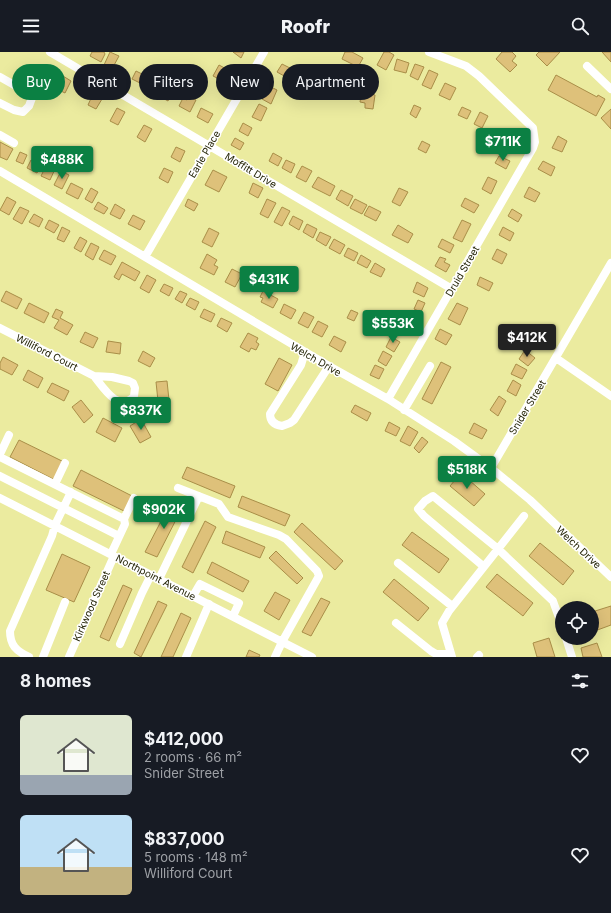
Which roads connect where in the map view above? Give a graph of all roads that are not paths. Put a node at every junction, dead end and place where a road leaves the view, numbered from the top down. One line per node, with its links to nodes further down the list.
1 (50, 52): 10 (street, Moffitt Drive)
2 (264, 52): 10 (street, Earle Place)
3 (429, 52): 14 (street, Druid Street)
4 (587, 66): 6 (street)
5 (0, 77): 7 (street)
6 (611, 89)
7 (0, 102)
8 (0, 135): 9 (street)
9 (14, 143)
10 (209, 145): 12 (street, Earle Place); 14 (street, Moffitt Drive)
11 (0, 171): 12 (street, Welch Drive)
12 (145, 257): 16 (street, Welch Drive)
13 (611, 263): 17 (street, Snider Street)
14 (452, 289): 22 (street, Druid Street)
15 (0, 328): 20 (street, Williford Court)
16 (305, 352): 18 (street, Welch Drive); 18 (street)
17 (556, 358): 21 (street); 27 (street, Snider Street)
18 (329, 366): 22 (street, Welch Drive)
19 (430, 366): 23 (street)
20 (94, 376): 20 (street, Williford Court)
21 (611, 396)
22 (388, 399): 23 (street, Welch Drive)
23 (404, 410): 27 (street, Welch Drive)
24 (9, 435): 25 (street)
25 (0, 455): 29 (street)
26 (65, 463): 29 (street)
27 (491, 468): 45 (street, Welch Drive)
28 (0, 476): 35 (street)
29 (54, 484): 31 (street)
30 (178, 488): 32 (street)
31 (71, 492): 35 (street); 37 (street)
32 (199, 496): 46 (street); 54 (street)
33 (0, 498): 38 (street, Northpoint Avenue)
34 (134, 498): 37 (street, Kirkwood Street)
35 (63, 508): 38 (street); 39 (street)
36 (524, 516): 40 (street)
37 (124, 519): 39 (street, Kirkwood Street)
38 (55, 525): 41 (street, Northpoint Avenue); 58 (street)
39 (119, 536): 41 (street, Kirkwood Street)
40 (497, 548): 43 (street); 43 (street); 51 (street)
41 (112, 555): 44 (street, Northpoint Avenue); 60 (street, Kirkwood Street)
42 (398, 563): 50 (street)
43 (483, 566): 50 (street)
44 (151, 575): 46 (street, Northpoint Avenue); 55 (street)
45 (611, 577)
46 (159, 579): 47 (street, Northpoint Avenue)
47 (193, 596): 49 (street, Northpoint Avenue); 52 (street)
48 (65, 602): 59 (street)
49 (209, 604): 52 (street, Northpoint Avenue); 61 (street)
50 (452, 606): 57 (street)
51 (555, 607)
52 (233, 616): 54 (street, Northpoint Avenue)
53 (396, 623): 57 (street)
54 (282, 642): 62 (street); 63 (street, Northpoint Avenue)
55 (120, 644)
56 (568, 645): 64 (street)
57 (451, 656)
58 (29, 657)
59 (43, 657)
60 (68, 657)
61 (186, 657)
62 (275, 657)
63 (312, 657)
64 (572, 657)

